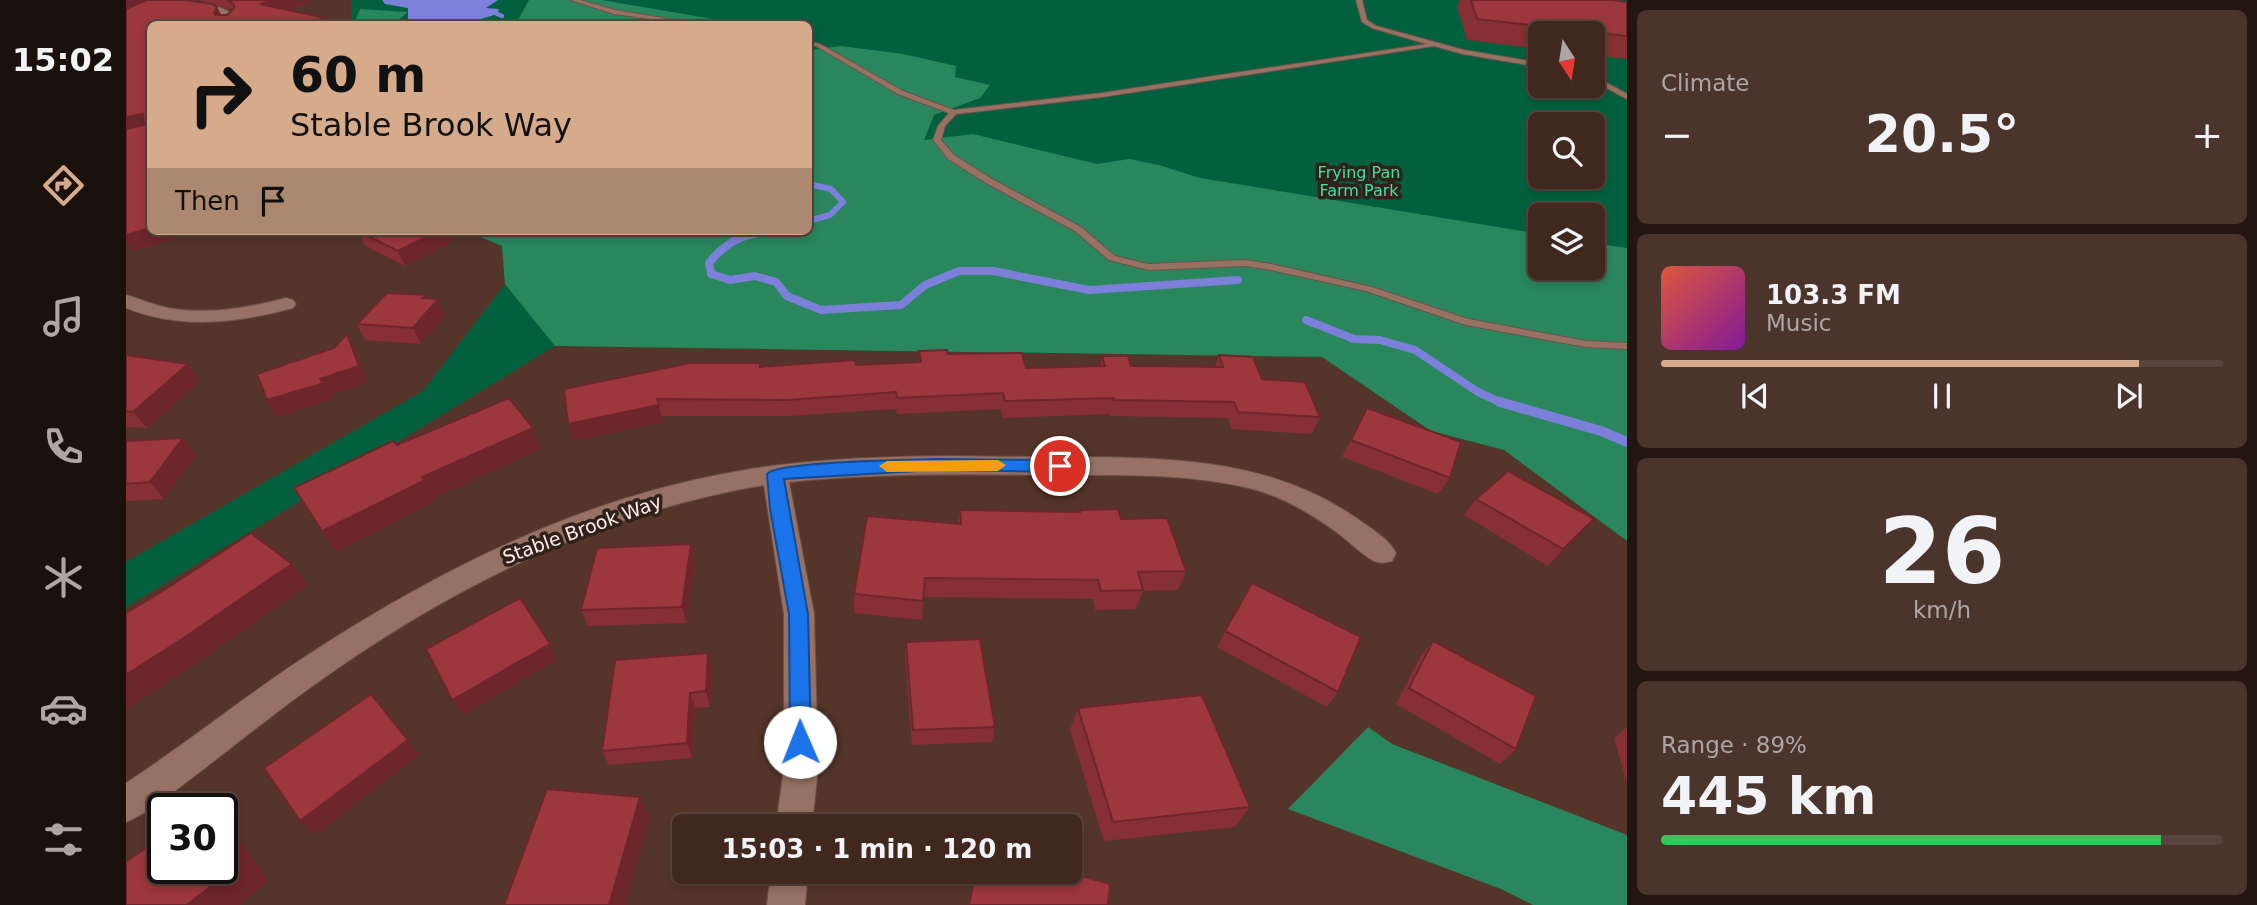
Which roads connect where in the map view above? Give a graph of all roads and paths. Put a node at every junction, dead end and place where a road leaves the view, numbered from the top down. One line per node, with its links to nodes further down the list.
1 (157, 0): 4 (street)
2 (573, 0): 5 (lane)
3 (1359, 0): 7 (lane)
4 (230, 21)
5 (675, 21)
6 (812, 44): 11 (lane)
7 (1432, 45): 8 (lane); 11 (lane)
8 (1528, 63)
9 (1605, 84): 10 (lane)
10 (1627, 97)
11 (954, 112): 14 (lane)
12 (126, 301): 13 (street)
13 (286, 304)
14 (1627, 346)
15 (775, 474): 16 (street, Stable Brook Way); 17 (street, Stable Brook Way); 18 (street)
16 (1382, 553)
17 (126, 804)
18 (795, 814)
19 (789, 884): 20 (street)
20 (786, 905)

